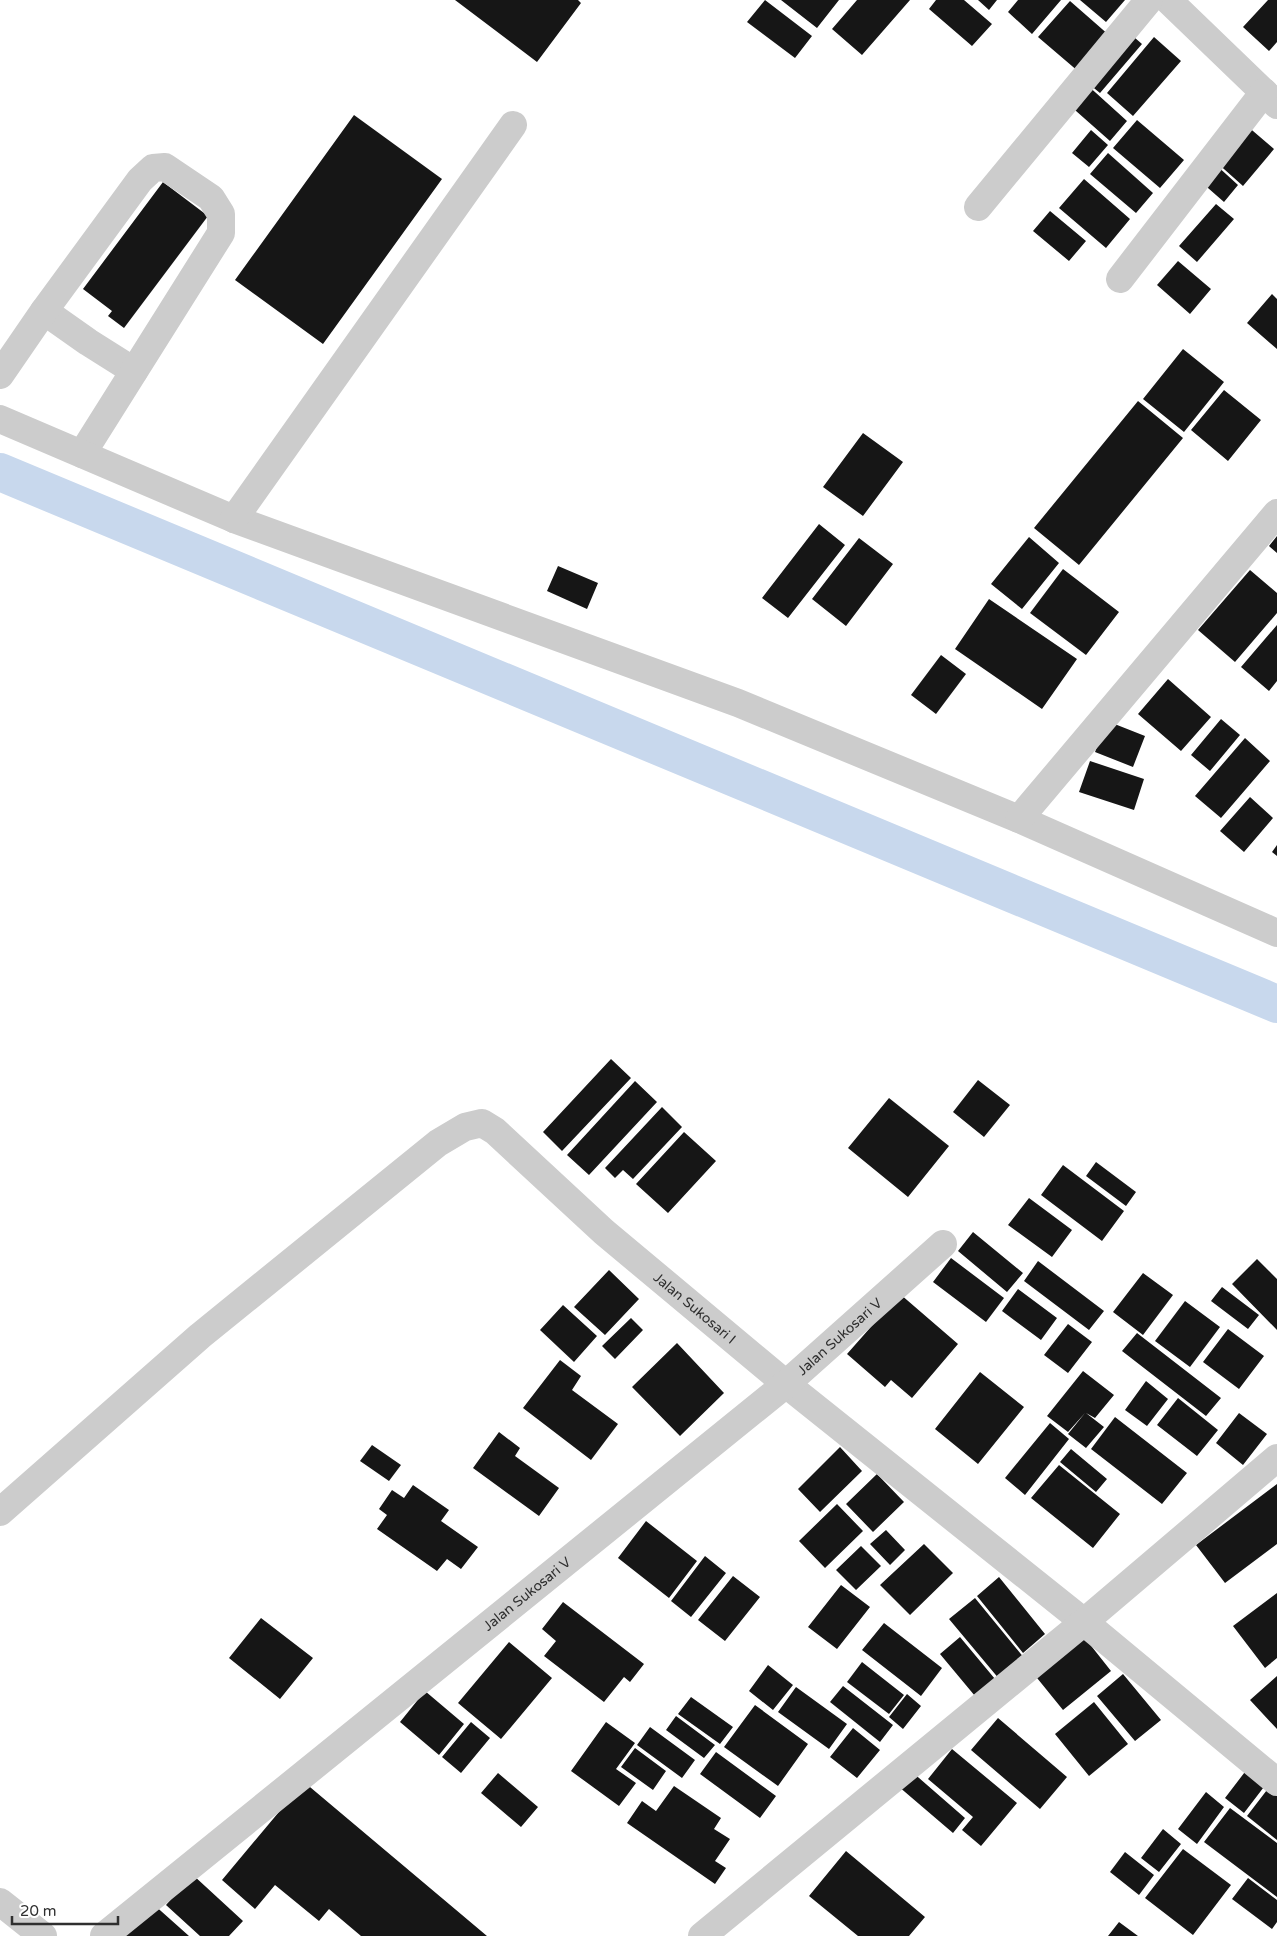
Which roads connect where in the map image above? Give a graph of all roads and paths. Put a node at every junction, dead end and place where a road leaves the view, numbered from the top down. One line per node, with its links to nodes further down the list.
1 (1149, 0): 5 (street)
2 (1183, 4): 3 (street)
3 (1271, 99): 6 (street)
4 (513, 125): 13 (street)
5 (978, 207)
6 (1120, 279)
7 (44, 311): 8 (street); 8 (street); 9 (street)
8 (134, 371): 11 (street)
9 (0, 375)
10 (0, 419): 11 (street)
11 (82, 454): 13 (street)
12 (1277, 513): 14 (street)
13 (234, 519): 14 (street)
14 (1019, 819): 15 (street)
15 (1277, 933)
16 (943, 1244): 17 (street, Jalan Sukosari V)
17 (786, 1384): 19 (street, Jalan Sukosari I); 20 (street, Jalan Sukosari I); 24 (street, Jalan Sukosari V)
18 (1277, 1458): 20 (street)
19 (0, 1512)
20 (1084, 1622): 21 (street, Jalan Sukosari I); 25 (street)
21 (1277, 1782)
22 (0, 1902): 23 (street)
23 (43, 1936)
24 (104, 1936)
25 (702, 1936)

